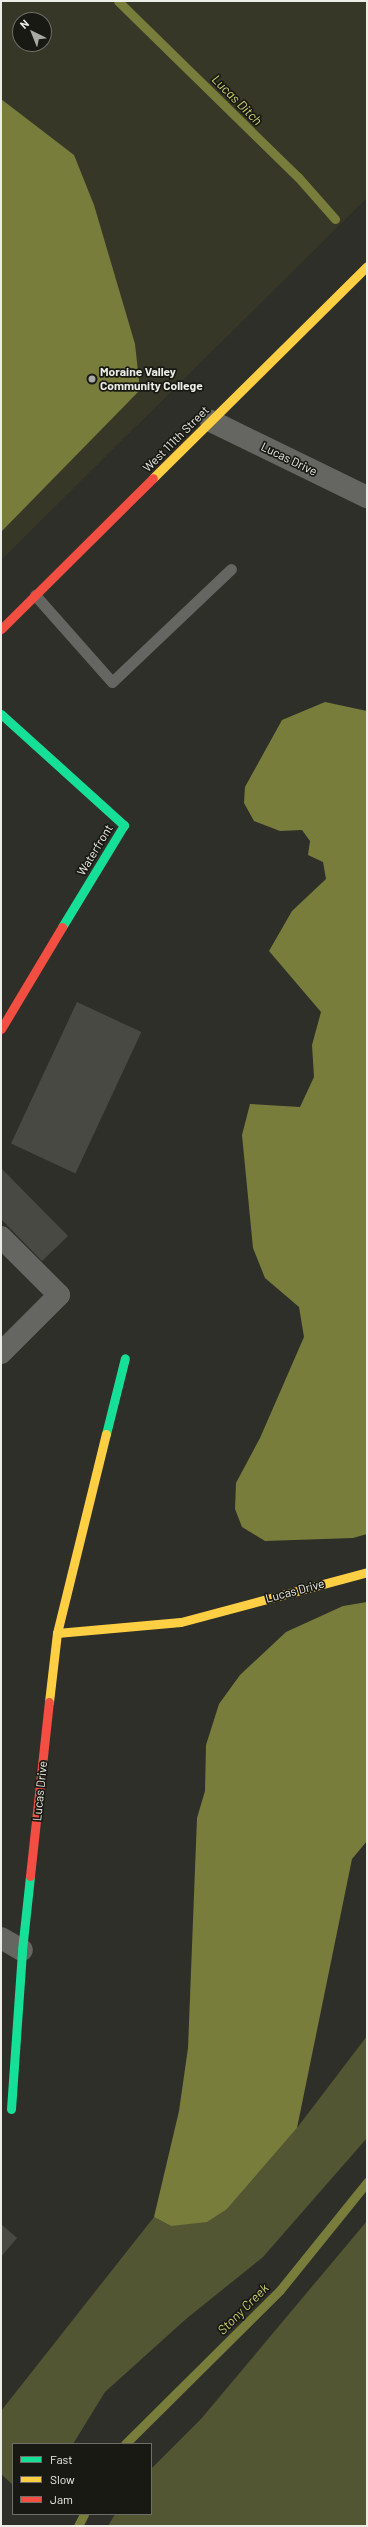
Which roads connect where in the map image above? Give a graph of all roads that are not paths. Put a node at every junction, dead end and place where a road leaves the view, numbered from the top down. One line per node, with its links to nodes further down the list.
1 (367, 266): 2 (street, West 111th Street)
2 (211, 421): 3 (street, Lucas Drive); 5 (street, West 111th Street)
3 (367, 497)
4 (231, 570): 5 (lane)
5 (35, 595): 6 (street, West 111th Street)
6 (1, 629)
7 (1, 714): 8 (street, Waterfront)
8 (1, 1029)
9 (1, 1237): 10 (street)
10 (1, 1353)
11 (125, 1358): 13 (street, Lucas Drive)
12 (367, 1572): 13 (street, Lucas Drive)
13 (57, 1633): 15 (street, Lucas Drive)
14 (1, 1938): 15 (street)
15 (22, 1950): 16 (street, Lucas Drive)
16 (11, 2109)

